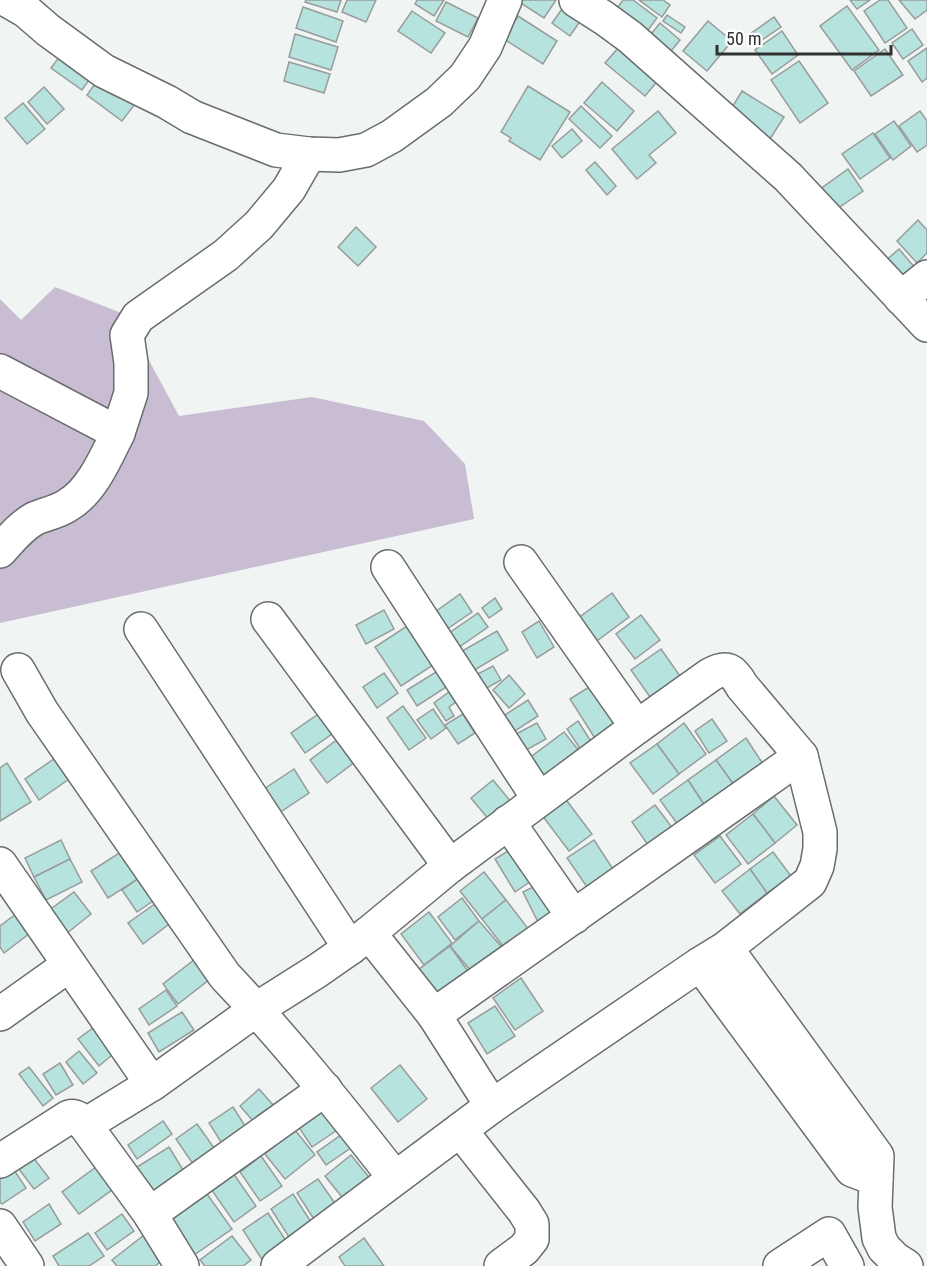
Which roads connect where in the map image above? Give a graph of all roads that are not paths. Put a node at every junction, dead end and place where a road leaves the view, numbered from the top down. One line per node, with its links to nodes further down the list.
1 (7, 0): 4 (street)
2 (505, 0): 4 (street)
3 (576, 0): 6 (street)
4 (309, 154): 9 (street)
5 (927, 277): 6 (street)
6 (902, 298): 7 (street)
7 (927, 325)
8 (0, 371): 9 (street)
9 (118, 433): 10 (street)
10 (0, 551)
11 (521, 562): 16 (street)
12 (388, 567): 18 (street)
13 (268, 619): 21 (street)
14 (141, 629): 23 (street)
15 (18, 670): 26 (street)
16 (637, 727): 17 (street); 18 (street)
17 (801, 756): 22 (street); 24 (street)
18 (539, 799): 19 (street)
19 (508, 822): 21 (street); 22 (street)
20 (0, 864): 25 (street)
21 (450, 866): 23 (street)
22 (573, 917): 28 (street)
23 (360, 941): 26 (street); 28 (street)
24 (713, 956): 31 (street); 44 (street)
25 (69, 965): 27 (street); 29 (street)
26 (257, 1010): 29 (street); 30 (street)
27 (0, 1014)
28 (434, 1015): 31 (street)
29 (152, 1084): 32 (street)
30 (325, 1089): 35 (street); 36 (street)
31 (492, 1106): 33 (street)
32 (85, 1125): 34 (street); 36 (street)
33 (460, 1130): 35 (street); 41 (street)
34 (0, 1161)
35 (395, 1178): 40 (street)
36 (150, 1214): 39 (street)
37 (0, 1226): 38 (street)
38 (27, 1266)
39 (182, 1266)
40 (278, 1266)
41 (501, 1266)
42 (780, 1266): 43 (street)
43 (847, 1266)
44 (906, 1266)

